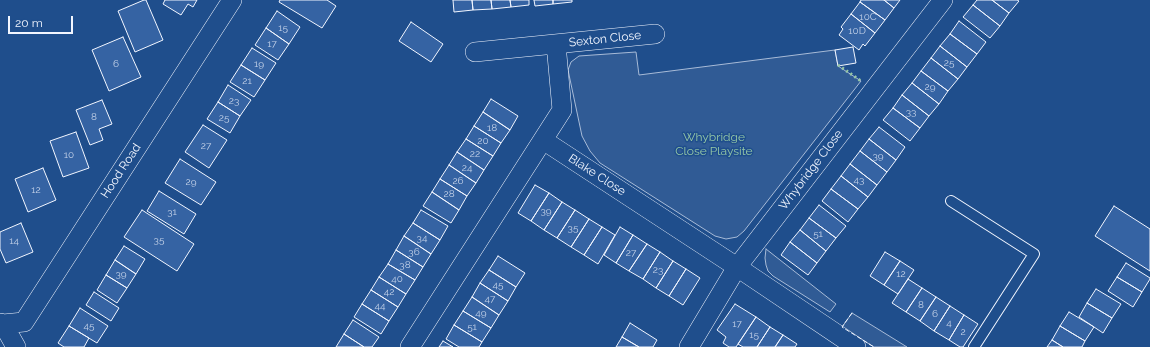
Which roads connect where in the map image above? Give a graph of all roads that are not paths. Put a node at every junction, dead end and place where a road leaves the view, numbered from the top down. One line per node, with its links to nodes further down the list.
1 (232, 0): 9 (street, Hood Road)
2 (938, 2): 8 (street, Whybridge Close)
3 (655, 34): 4 (street, Sexton Close)
4 (556, 44): 5 (street, Sexton Close); 6 (street, Sexton Close)
5 (475, 52)
6 (543, 140): 8 (street, Blake Close); 11 (street)
7 (951, 201): 14 (lane)
8 (738, 267): 12 (street, Whybridge Close); 13 (street, Blake Close)
9 (1, 323): 10 (street)
10 (16, 347)
11 (410, 347)
12 (690, 347)
13 (856, 347)
14 (974, 347)

